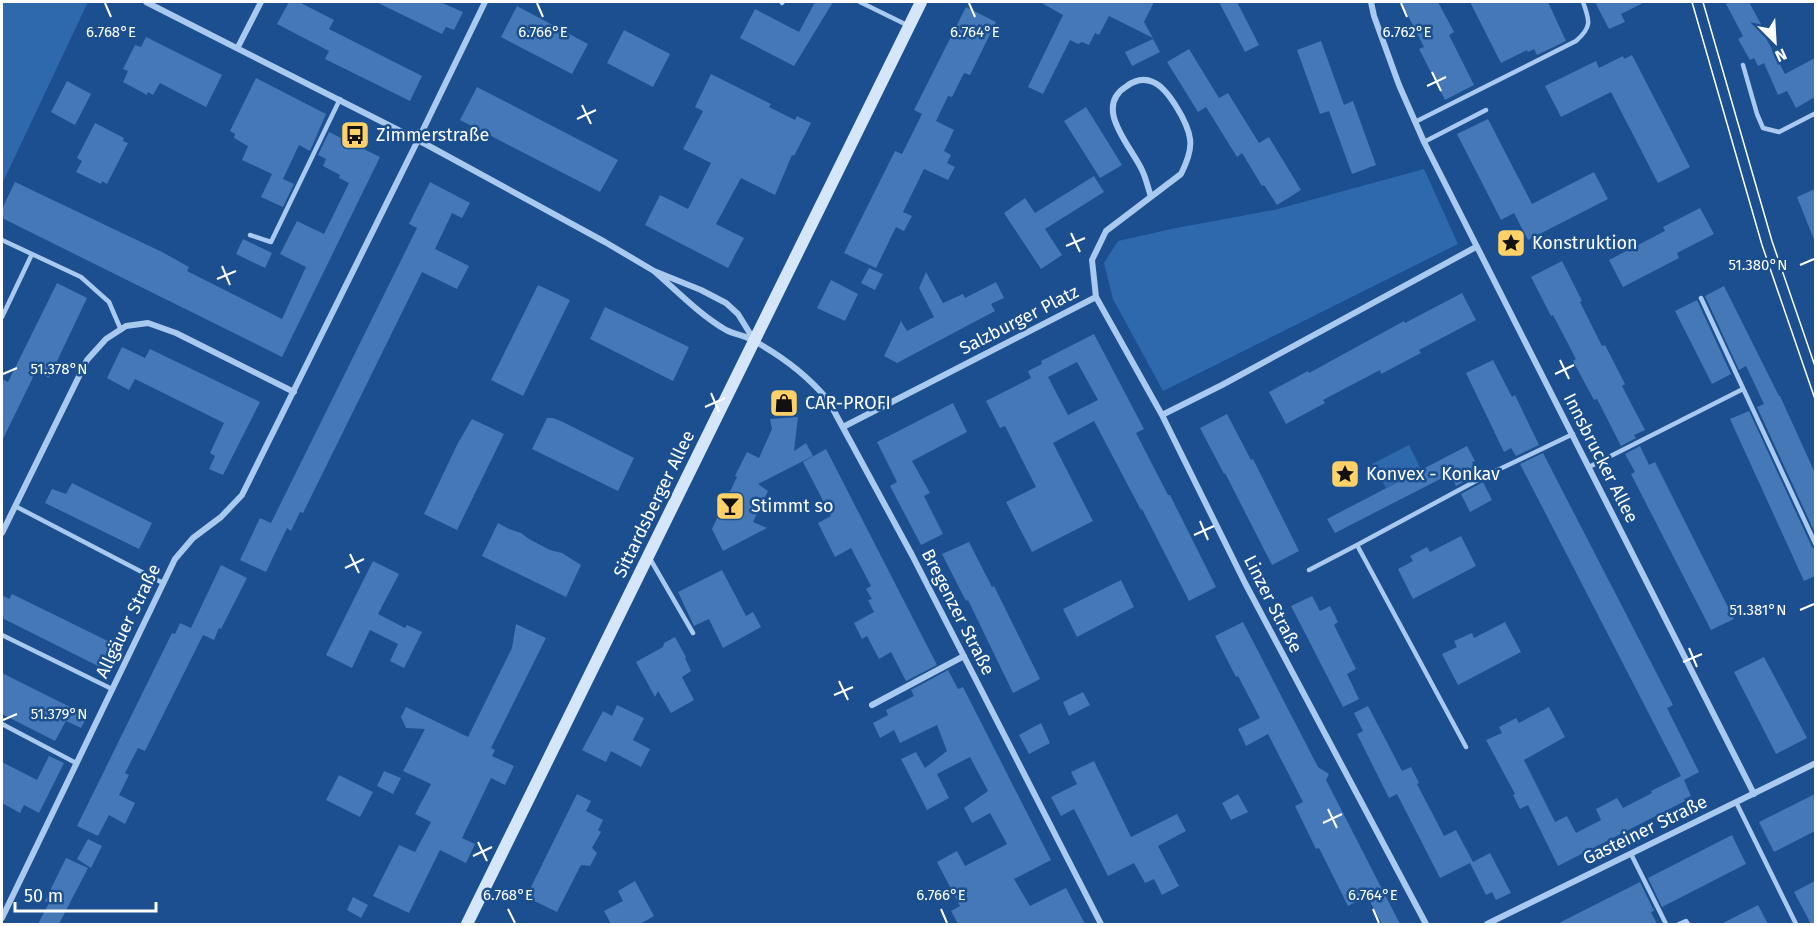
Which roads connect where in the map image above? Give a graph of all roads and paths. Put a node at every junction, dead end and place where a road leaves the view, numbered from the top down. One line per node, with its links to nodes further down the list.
1 (146, 2): 9 (street)
2 (261, 2): 9 (street)
3 (485, 2): 15 (street, Allgäuer Straße)
4 (860, 2): 8 (lane)
5 (921, 2): 8 (main road, Sittardsberger Allee)
6 (1372, 2): 14 (street, Innsbrucker Allee)
7 (1583, 2): 14 (lane)
8 (909, 26): 27 (main road, Sittardsberger Allee)
9 (238, 47): 11 (street)
10 (1743, 65): 13 (lane)
11 (340, 99): 15 (street); 18 (lane)
12 (1486, 110): 16 (lane)
13 (1815, 113)
14 (1415, 122): 16 (street, Innsbrucker Allee)
15 (418, 140): 22 (street); 29 (street, Allgäuer Straße)
16 (1424, 142): 20 (street, Innsbrucker Allee)
17 (1151, 197): 17 (street, Salzburger Platz); 23 (street, Salzburger Platz)
18 (250, 235)
19 (2, 240): 21 (lane)
20 (1476, 246): 30 (street); 32 (street, Innsbrucker Allee)
21 (32, 254): 25 (lane); 26 (lane)
22 (654, 271): 27 (street); 27 (street)
23 (1096, 297): 30 (street, Linzer Straße); 31 (street, Salzburger Platz)
24 (1701, 298): 28 (lane)
25 (2, 317)
26 (120, 330): 29 (street); 34 (street)
27 (754, 340): 31 (street, Bregenzer Straße); 38 (main road, Sittardsberger Allee)
28 (1743, 389): 33 (lane); 37 (lane)
29 (294, 392): 40 (street, Allgäuer Straße)
30 (1162, 415): 56 (street, Linzer Straße)
31 (843, 427): 43 (street, Bregenzer Straße)
32 (1573, 434): 33 (street, Innsbrucker Allee); 36 (lane)
33 (1589, 467): 50 (street, Innsbrucker Allee)
34 (15, 506): 35 (street); 40 (lane)
35 (2, 533)
36 (1357, 545): 39 (lane); 47 (lane)
37 (1815, 545)
38 (648, 556): 41 (lane); 54 (main road, Sittardsberger Allee)
39 (1309, 570)
40 (163, 583): 44 (street, Allgäuer Straße)
41 (693, 633)
42 (2, 635): 44 (lane)
43 (964, 656): 45 (street); 55 (street, Bregenzer Straße)
44 (112, 689): 48 (street, Allgäuer Straße)
45 (872, 705)
46 (2, 724): 48 (lane)
47 (1466, 747)
48 (76, 763): 53 (street, Allgäuer Straße)
49 (1815, 764): 50 (street, Gasteiner Straße)
50 (1754, 794): 51 (street, Gasteiner Straße)
51 (1736, 802): 52 (street, Gasteiner Straße); 61 (lane)
52 (1630, 854): 57 (street, Gasteiner Straße); 58 (lane)
53 (2, 918)
54 (466, 924)
55 (1101, 924)
56 (1426, 924)
57 (1487, 924)
58 (1666, 924)
59 (1678, 924): 60 (lane)
60 (1688, 924)
61 (1796, 924)

